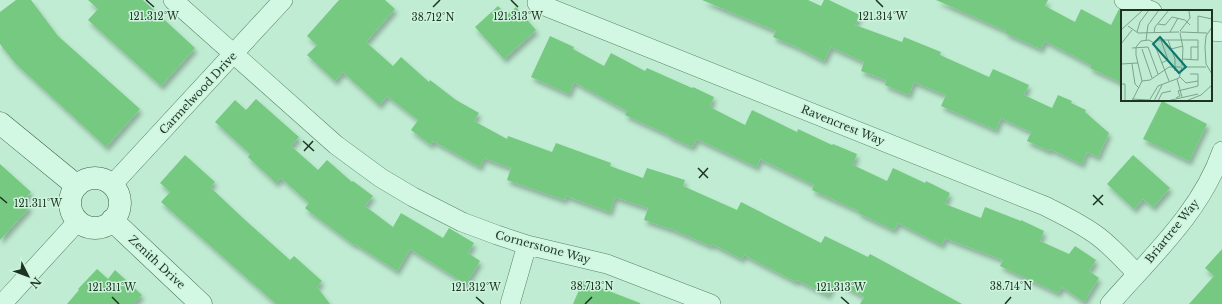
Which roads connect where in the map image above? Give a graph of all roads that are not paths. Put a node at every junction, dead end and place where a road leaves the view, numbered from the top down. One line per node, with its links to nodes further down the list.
1 (173, 0): 8 (street, Cornerstone Way)
2 (283, 0): 8 (street, Carmelwood Drive)
3 (538, 0): 16 (street, Ravencrest Way)
4 (1124, 0): 5 (street)
5 (1149, 10)
6 (1212, 31): 7 (street)
7 (1222, 32)
8 (233, 55): 11 (street, Carmelwood Drive); 15 (street, Cornerstone Way)
9 (0, 123): 12 (street)
10 (1222, 151): 16 (street, Briartree Way)
11 (112, 185): 12 (street); 13 (street)
12 (77, 186): 14 (street)
13 (112, 220): 14 (street); 18 (street, Zenith Drive)
14 (78, 221): 17 (street)
15 (527, 245): 19 (street); 20 (street, Cornerstone Way)
16 (1137, 274): 21 (street, Briartree Way)
17 (2, 304)
18 (201, 304)
19 (510, 304)
20 (711, 304)
21 (1110, 304)

